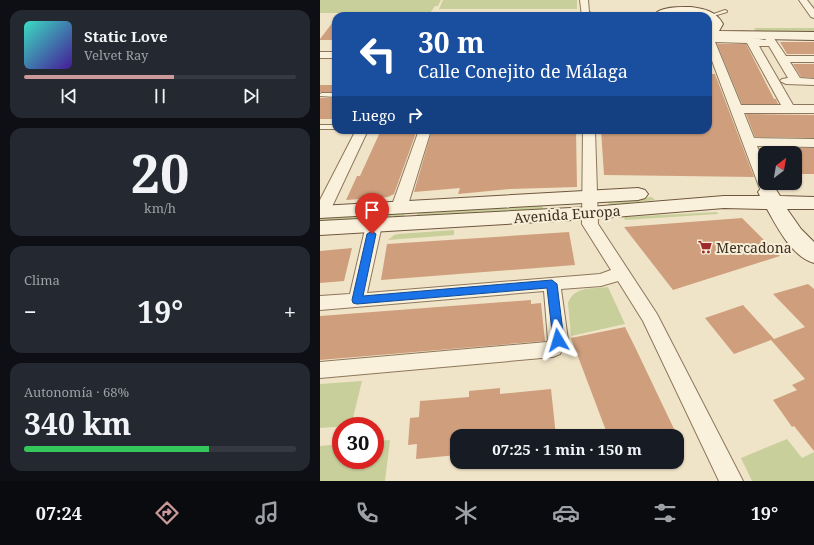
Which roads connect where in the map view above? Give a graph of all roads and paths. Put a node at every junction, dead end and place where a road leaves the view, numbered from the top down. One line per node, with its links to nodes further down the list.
1 (584, 0): 4 (street)
2 (803, 0): 7 (street)
3 (725, 11): 9 (lane)
4 (585, 12)
5 (670, 12): 6 (main road)
6 (698, 12)
7 (814, 15)
8 (814, 26): 10 (main road)
9 (712, 27)
10 (712, 29)
11 (712, 29): 15 (main road)
12 (712, 30): 16 (street)
13 (712, 35): 26 (street)
14 (814, 36): 15 (main road)
15 (770, 39): 16 (street); 19 (street)
16 (751, 41): 21 (street)
17 (320, 55): 18 (street)
18 (332, 55)
19 (782, 59): 20 (street); 22 (street)
20 (814, 59)
21 (773, 81): 22 (street); 27 (street)
22 (796, 81): 23 (street)
23 (814, 82)
24 (322, 95): 25 (lane)
25 (332, 95)
26 (736, 109): 27 (street); 34 (street)
27 (790, 109): 28 (street)
28 (814, 109)
29 (320, 127): 30 (lane)
30 (332, 127)
31 (360, 134): 41 (street)
32 (423, 134): 40 (street)
33 (589, 134): 39 (street)
34 (749, 142): 35 (street); 37 (street)
35 (814, 143)
36 (814, 189): 37 (main road, Avenida Europa)
37 (770, 196): 38 (main road, Avenida Europa); 39 (main road, Avenida Europa); 43 (main road)
38 (814, 203)
39 (590, 205): 40 (main road, Avenida Europa); 42 (main road, Avenida Europa); 44 (street)
40 (399, 208): 41 (main road, Avenida Europa)
41 (321, 217): 42 (main road, Avenida Europa)
42 (374, 225): 46 (street)
43 (814, 255)
44 (621, 273): 45 (street); 49 (street)
45 (552, 284): 46 (street); 48 (street)
46 (357, 300): 47 (street)
47 (320, 303)
48 (320, 370)
49 (732, 481)

